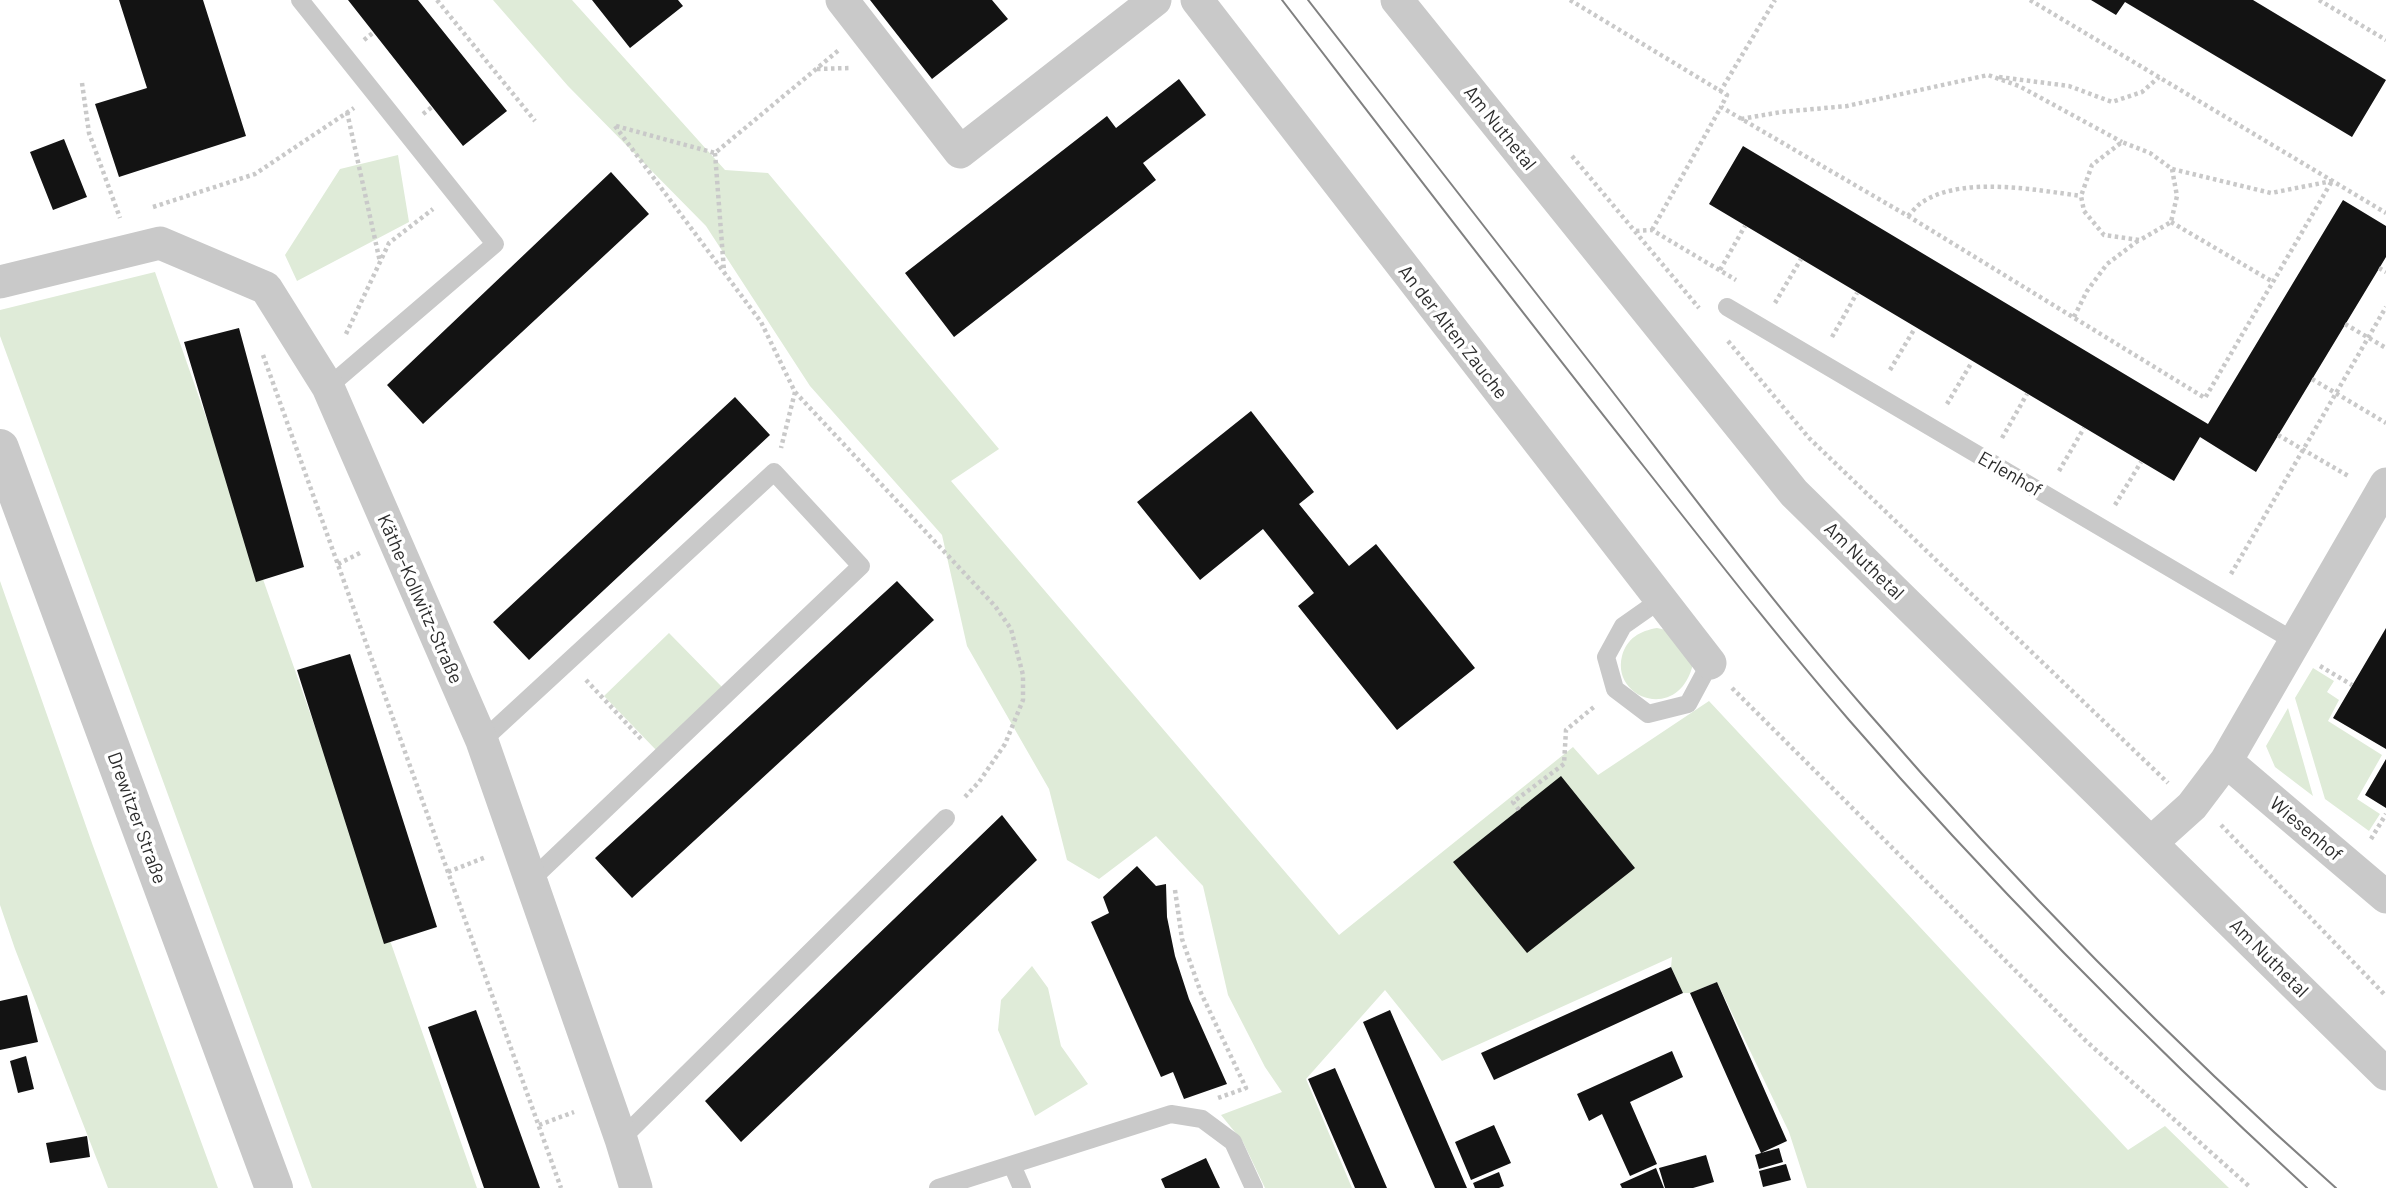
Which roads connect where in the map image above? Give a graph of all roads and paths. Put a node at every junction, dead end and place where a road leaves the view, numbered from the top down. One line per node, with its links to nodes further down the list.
1 (300, 0): 17 (lane)
2 (437, 0): 21 (path)
3 (842, 0): 11 (street)
4 (1156, 0): 11 (street)
5 (1197, 0): 92 (street, An der Alten Zauche)
6 (1397, 0): 107 (street, Am Nuthetal)
7 (1570, 0): 16 (path)
8 (1774, 0): 16 (path)
9 (2030, 0): 14 (path)
10 (2319, 0): 12 (path)
11 (864, 28): 24 (path)
12 (2386, 40)
13 (1988, 75): 14 (path); 20 (path); 22 (path)
14 (2159, 77): 26 (path)
15 (82, 83): 30 (path)
16 (1720, 92): 18 (path)
17 (375, 94): 19 (path); 27 (lane)
18 (1721, 107): 20 (path); 34 (path)
19 (347, 112): 37 (path); 39 (path)
20 (1741, 118): 31 (path)
21 (535, 121)
22 (2122, 142): 25 (path); 28 (path)
23 (1564, 147): 35 (path)
24 (715, 153): 43 (path); 43 (path)
25 (2172, 169): 26 (path); 32 (path)
26 (2332, 181): 29 (path); 45 (path)
27 (453, 194): 39 (path); 69 (lane)
28 (2081, 196): 31 (path); 36 (path)
29 (2386, 212)
30 (129, 215)
31 (1908, 216): 54 (path)
32 (2171, 222): 36 (path); 45 (path)
33 (1745, 226): 41 (path)
34 (1652, 230): 35 (path); 41 (path)
35 (1635, 231): 53 (path)
36 (2140, 240): 54 (path)
37 (160, 243): 44 (street); 69 (street, Käthe-Kollwitz-Straße)
38 (1801, 259): 49 (path)
39 (380, 263): 69 (path)
40 (2379, 268): 42 (path)
41 (1720, 270): 46 (path)
42 (2386, 272)
43 (724, 273): 70 (path)
44 (0, 282)
45 (2273, 282): 54 (path)
46 (1742, 283)
47 (1857, 293): 59 (path)
48 (1764, 296): 49 (path)
49 (1775, 303): 52 (path)
50 (1727, 307): 93 (lane, Erlenhof)
51 (2386, 307): 60 (path)
52 (1786, 310)
53 (1703, 312)
54 (2074, 317)
55 (2346, 324): 60 (path)
56 (1914, 328): 66 (path)
57 (1821, 330): 59 (path)
58 (1721, 333): 102 (path)
59 (1832, 337): 61 (path)
60 (2368, 337): 63 (path); 71 (path)
61 (1844, 344)
62 (261, 348): 117 (path)
63 (2386, 348)
64 (1972, 362): 74 (path)
65 (1878, 364): 66 (path)
66 (1889, 371): 67 (path)
67 (1901, 378)
68 (2312, 379): 71 (path)
69 (328, 387): 99 (street, Käthe-Kollwitz-Straße)
70 (795, 392): 86 (path); 105 (path)
71 (2336, 393): 76 (path); 83 (path)
72 (2027, 394): 80 (path)
73 (1935, 398): 74 (path)
74 (1947, 405): 75 (path)
75 (1958, 412)
76 (2386, 423)
77 (2084, 428): 87 (path)
78 (1990, 431): 80 (path)
79 (2278, 435): 83 (path)
80 (2001, 438): 81 (path)
81 (2013, 444)
82 (0, 448): 116 (street, Drewitzer Straße)
83 (2303, 450): 89 (path); 91 (path)
84 (2141, 462): 90 (path)
85 (2047, 465): 87 (path)
86 (774, 472): 94 (lane); 100 (lane)
87 (2059, 472): 88 (path)
88 (2070, 478)
89 (2383, 490): 93 (street)
90 (2104, 499)
91 (2220, 567)
92 (1660, 600): 95 (street, An der Alten Zauche); 98 (lane)
93 (2294, 641): 101 (street)
94 (568, 662): 99 (lane); 100 (path)
95 (1710, 663): 98 (lane); 122 (path)
96 (2319, 666): 97 (path)
97 (2352, 685)
98 (1615, 690): 103 (path)
99 (482, 741): 108 (street, Käthe-Kollwitz-Straße)
100 (659, 758): 108 (lane)
101 (2226, 761): 102 (street); 110 (street, Wiesenhof)
102 (2192, 806): 107 (street); 111 (path)
103 (1518, 810)
104 (2386, 814): 106 (path)
105 (946, 818): 114 (lane)
106 (2371, 839)
107 (2152, 842): 112 (street, Am Nuthetal)
108 (531, 880): 114 (street, Käthe-Kollwitz-Straße)
109 (1175, 890): 113 (path)
110 (2386, 897)
111 (2386, 996)
112 (2386, 1074)
113 (1171, 1114): 115 (lane); 121 (lane)
114 (621, 1139): 118 (street, Käthe-Kollwitz-Straße)
115 (1012, 1165): 119 (lane); 120 (lane)
116 (274, 1188)
117 (561, 1188)
118 (636, 1188)
119 (938, 1188)
120 (1022, 1188)
121 (1254, 1188)
122 (2251, 1188)

